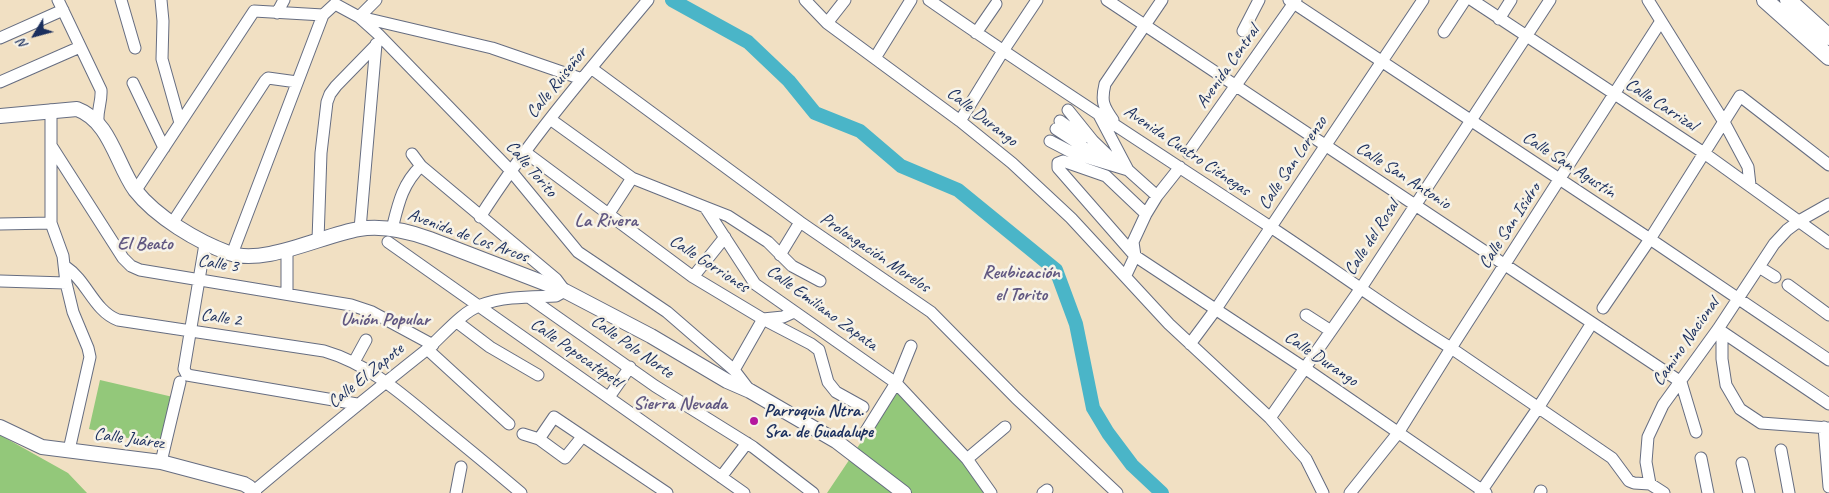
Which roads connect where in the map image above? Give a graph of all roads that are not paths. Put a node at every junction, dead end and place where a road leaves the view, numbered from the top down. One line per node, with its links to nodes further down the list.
1 (121, 0): 42 (street)
2 (161, 0): 63 (street)
3 (284, 0): 27 (street)
4 (376, 0): 29 (street)
5 (648, 0): 47 (street, Calle Ruiseñor)
6 (806, 0): 32 (street, Calle Durango)
7 (845, 0): 32 (street)
8 (911, 0): 45 (street)
9 (929, 0): 36 (street, Avenida Cuatro Ciénegas)
10 (1038, 0): 43 (street)
11 (1106, 0): 33 (street, Calle San Antonio)
12 (1162, 0): 33 (street)
13 (1259, 0): 34 (street)
14 (1423, 0): 46 (street, Calle San Lorenzo)
15 (1465, 0): 35 (street)
16 (1472, 0): 30 (street, Calle Carrizal)
17 (1511, 0): 30 (street)
18 (1550, 0): 38 (street, Calle del Rosal)
19 (1648, 0): 31 (street)
20 (1766, 0): 44 (highway)
21 (1788, 0): 37 (highway)
22 (1293, 1): 46 (street, Calle San Agustín); 52 (street, Avenida Central)
23 (334, 2): 28 (street); 29 (street, Calle Torito)
24 (996, 4): 36 (street)
25 (61, 5): 39 (street); 41 (street)
26 (252, 6): 27 (street); 63 (street)
27 (277, 13): 28 (street)
28 (323, 15): 50 (street)
29 (359, 17): 40 (street, Calle Torito); 48 (street)
30 (1499, 18): 38 (street, Calle Carrizal)
31 (1661, 21): 53 (street, Calle San Isidro); 62 (street)
32 (827, 23): 45 (street, Calle Durango)
33 (1145, 26): 52 (street, Calle San Antonio); 64 (street)
34 (1243, 31)
35 (1444, 32)
36 (976, 33): 43 (street, Avenida Cuatro Ciénegas)
37 (1829, 36)
38 (1526, 37): 53 (street, Calle Carrizal); 59 (street, Calle del Rosal)
39 (0, 38)
40 (377, 39): 78 (street, Calle Torito); 96 (street); 100 (street)
41 (80, 47): 49 (street); 61 (street)
42 (135, 48)
43 (1002, 51): 56 (street, Avenida Cuatro Ciénegas); 60 (street)
44 (1829, 57)
45 (875, 58): 60 (street, Calle Durango)
46 (1381, 62): 59 (street, Calle San Agustín); 67 (street, Calle San Lorenzo)
47 (591, 68): 48 (street, Calle Ruiseñor); 92 (street, Prolongación Morelos)
48 (582, 79): 58 (street, Calle Ruiseñor)
49 (0, 82)
50 (297, 82): 91 (street); 104 (street)
51 (133, 83): 69 (street)
52 (1236, 86): 67 (street, Calle San Antonio); 73 (street, Avenida Central)
53 (1614, 95): 71 (street, Calle Carrizal); 80 (street, Calle San Isidro)
54 (51, 110): 57 (main road, Avenida de Los Arcos); 61 (main road, Avenida de Los Arcos); 68 (street)
55 (1068, 110): 66 (street)
56 (1099, 113): 64 (street, Avenida Cuatro Ciénegas); 76 (street)
57 (0, 116)
58 (550, 119): 70 (street, Calle Ruiseñor); 79 (street)
59 (1470, 120): 80 (street, Calle San Agustín); 85 (street, Calle del Rosal)
60 (960, 121): 110 (street, Calle Durango)
61 (98, 122): 82 (main road, Avenida de Los Arcos)
62 (1724, 122): 71 (street); 74 (street); 81 (street)
63 (180, 123): 69 (street)
64 (1115, 124): 77 (street, Avenida Cuatro Ciénegas)
65 (1050, 141): 76 (street)
66 (1093, 141): 76 (street); 76 (street)
67 (1325, 146): 85 (street, Calle San Antonio); 95 (street, Calle San Lorenzo)
68 (52, 147): 93 (street); 113 (street, Calle 3)
69 (164, 148): 82 (street)
70 (525, 152): 78 (street, Calle Ruiseñor); 88 (street, Calle Gorriones)
71 (1704, 153): 81 (street, Calle Carrizal); 99 (street)
72 (412, 154): 75 (street)
73 (1188, 154)
74 (1829, 165)
75 (421, 166): 89 (street); 97 (street)
76 (1119, 167): 83 (street)
77 (1180, 167): 83 (street); 95 (street, Avenida Cuatro Ciénegas)
78 (511, 171): 89 (street, Calle Ruiseñor); 144 (street, Calle Torito)
79 (632, 178): 86 (street); 88 (street)
80 (1560, 181): 99 (street, Calle San Agustín); 107 (street, Calle San Isidro)
81 (1750, 186): 90 (street, Calle Carrizal)
82 (136, 190): 91 (main road, Avenida de Los Arcos)
83 (1157, 196): 87 (street)
84 (1829, 204): 90 (street, Camino Nacional)
85 (1415, 205): 107 (street, Calle San Antonio); 118 (street, Calle del Rosal)
86 (705, 207): 98 (street, Calle Emiliano Zapata); 105 (street)
87 (1146, 214): 106 (street); 106 (street, Calle Durango)
88 (608, 215): 112 (street, Calle Gorriones)
89 (480, 217): 119 (street)
90 (1799, 221): 101 (street, Calle Carrizal); 109 (street, Camino Nacional)
91 (173, 222): 102 (main road, Avenida de Los Arcos)
92 (800, 222): 105 (street); 187 (street, Prolongación Morelos)
93 (51, 223): 94 (street); 108 (street)
94 (0, 224)
95 (1271, 228): 118 (street, Avenida Cuatro Ciénegas); 125 (street, Calle San Lorenzo)
96 (360, 229): 97 (main road, Avenida de Los Arcos); 100 (main road, Avenida de Los Arcos)
97 (390, 235): 119 (main road, Avenida de Los Arcos); 123 (street, Calle Popocatépetl)
98 (725, 237): 112 (street); 126 (street, Calle Emiliano Zapata)
99 (1650, 239): 122 (street, Calle San Agustín); 124 (street)
100 (318, 240): 103 (main road, Avenida de Los Arcos)
101 (1829, 243)
102 (205, 244): 104 (main road, Avenida de Los Arcos); 113 (street)
103 (287, 249): 104 (main road, Avenida de Los Arcos); 120 (street)
104 (232, 254)
105 (780, 255): 115 (street)
106 (1135, 256): 110 (street); 125 (street, Calle Durango)
107 (1506, 264): 131 (street, Calle San Antonio); 139 (street, Calle San Isidro)
108 (66, 267): 116 (street); 133 (street, Calle 2)
109 (1759, 267): 111 (street); 122 (street, Camino Nacional)
110 (1126, 275): 136 (street, Calle Durango)
111 (1775, 276)
112 (693, 277): 129 (street, Calle Gorriones)
113 (199, 279): 120 (street, Calle 3); 133 (street)
114 (0, 281): 116 (street)
115 (820, 281)
116 (66, 283): 168 (street)
117 (1788, 285): 128 (street)
118 (1362, 288): 134 (street, Calle del Rosal); 139 (street, Avenida Cuatro Ciénegas)
119 (565, 291): 121 (street, Calle El Zapote); 150 (main road, Avenida de Los Arcos)
120 (287, 293): 138 (street, Calle 3)
121 (530, 298): 123 (street, Calle El Zapote); 142 (street, Calle Polo Norte)
122 (1737, 299): 132 (street, Camino Nacional); 140 (street, Calle San Agustín)
123 (479, 306): 130 (street, Calle El Zapote); 151 (street, Calle Popocatépetl)
124 (1603, 308)
125 (1216, 309): 136 (street, Calle San Lorenzo); 143 (street, Calle Durango)
126 (794, 312): 129 (street); 149 (street, Calle Emiliano Zapata)
127 (1306, 315): 134 (street)
128 (1829, 315)
129 (763, 319): 144 (street); 154 (street, Calle Gorriones)
130 (457, 322): 138 (street, Calle El Zapote); 145 (street)
131 (1592, 323): 148 (street, Calle San Antonio); 155 (street)
132 (1720, 330): 148 (street, Camino Nacional); 153 (street); 160 (street)
133 (191, 331): 141 (street, Calle 2); 146 (street)
134 (1331, 331): 143 (street, Calle del Rosal)
135 (366, 340): 141 (street)
136 (1190, 344): 156 (street, Calle Durango)
137 (911, 346): 149 (street)
138 (430, 347): 147 (street, Calle El Zapote); 157 (street, Calle 3)
139 (1450, 351): 155 (street, Avenida Cuatro Ciénegas); 163 (street, Calle San Isidro)
140 (1829, 360)
141 (354, 362): 147 (street, Calle 2)
142 (630, 367): 151 (street); 167 (street, Calle Polo Norte)
143 (1306, 369): 156 (street, Calle del Rosal); 163 (street, Calle Durango)
144 (734, 370): 150 (street, Calle Torito)
145 (538, 375)
146 (183, 379): 152 (street); 172 (street)
147 (387, 382): 152 (street, Calle El Zapote); 181 (street, Calle 2)
148 (1681, 382): 162 (street); 176 (street, Camino Nacional)
149 (896, 383): 161 (street); 170 (street, Calle Emiliano Zapata)
150 (750, 391): 185 (main road, Avenida de Los Arcos)
151 (609, 397): 175 (street, Calle Popocatépetl)
152 (357, 404): 178 (street, Calle El Zapote)
153 (1829, 404)
154 (863, 407)
155 (1538, 408): 176 (street, Avenida Cuatro Ciénegas); 179 (street)
156 (1270, 418): 188 (street, Calle Durango)
157 (509, 424)
158 (0, 427): 168 (main road, Calle Juárez)
159 (1005, 427): 170 (street)
160 (1827, 428): 177 (street)
161 (866, 431)
162 (1696, 432)
163 (1398, 433): 179 (street, Calle Durango); 189 (street, Calle San Isidro)
164 (523, 434): 166 (street)
165 (582, 437): 166 (street); 166 (street); 182 (street)
166 (539, 439)
167 (747, 443): 175 (street); 184 (street, Calle Polo Norte)
168 (69, 450): 172 (main road, Calle Juárez)
169 (1780, 450): 193 (street)
170 (967, 458): 186 (street, Calle Emiliano Zapata)
171 (1701, 458): 191 (street)
172 (161, 462): 178 (main road, Calle Juárez)
173 (1742, 463): 192 (street)
174 (461, 467): 180 (street)
175 (721, 477): 183 (street, Calle Popocatépetl)
176 (1650, 484): 190 (street)
177 (1829, 487)
178 (254, 492)
179 (1483, 492)
180 (456, 493)
181 (521, 493)
182 (667, 493)
183 (744, 493)
184 (813, 493)
185 (904, 493)
186 (991, 493)
187 (1116, 493)
188 (1323, 493)
189 (1350, 493)
190 (1664, 493)
191 (1708, 493)
192 (1749, 493)
193 (1789, 493)

